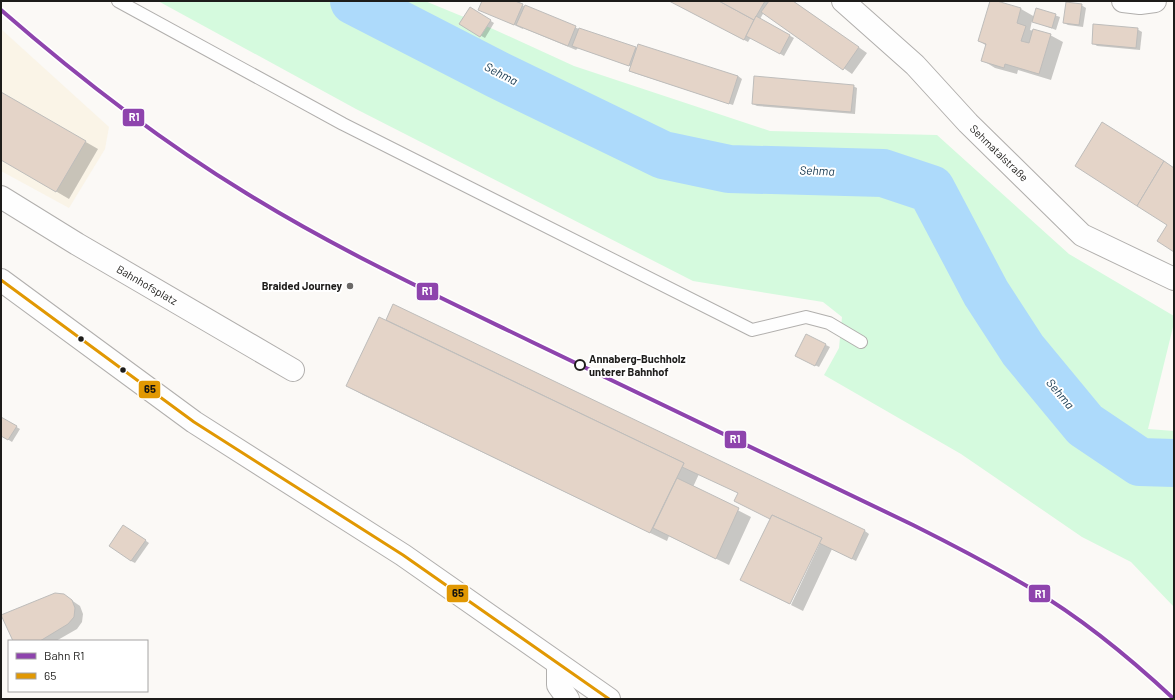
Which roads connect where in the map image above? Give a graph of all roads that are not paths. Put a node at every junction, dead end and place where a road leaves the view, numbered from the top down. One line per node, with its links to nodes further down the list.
1 (118, 1): 8 (lane)
2 (843, 1): 6 (main road, Sehmatalstraße)
3 (1123, 1): 4 (main road)
4 (1155, 1)
5 (1, 197): 9 (main road, Bahnhofsplatz)
6 (1174, 278)
7 (1, 280): 10 (main road)
8 (861, 342)
9 (294, 370)
10 (558, 664): 11 (main road); 12 (main road)
11 (568, 699)
12 (609, 699)

